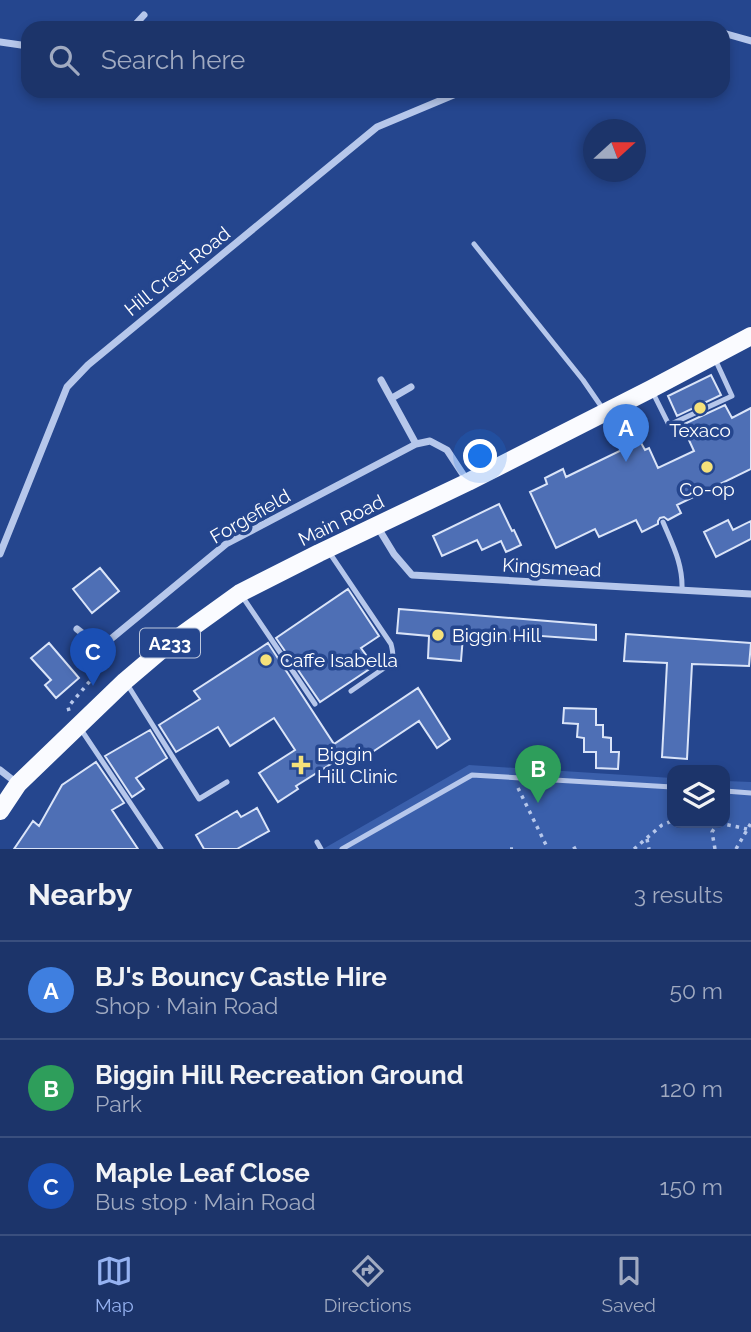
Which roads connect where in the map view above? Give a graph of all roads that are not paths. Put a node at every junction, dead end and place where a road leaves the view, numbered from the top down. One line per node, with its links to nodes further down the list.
1 (144, 15): 2 (street)
2 (138, 21)
3 (730, 35): 4 (street)
4 (751, 41)
5 (0, 42): 6 (street)
6 (21, 45)
7 (446, 98): 21 (street, Hill Crest Road)
8 (474, 244): 15 (lane)
9 (751, 336): 10 (main road, Main Road / A233)
10 (714, 356): 13 (main road, Main Road / A233); 13 (lane)
11 (381, 380): 14 (street)
12 (411, 387): 14 (street)
13 (651, 389): 15 (main road, Main Road / A233)
14 (392, 398): 16 (street)
15 (605, 413): 17 (main road, Main Road / A233)
16 (416, 444): 17 (street); 25 (street, Forgefield)
17 (468, 482): 19 (main road, Main Road / A233)
18 (663, 522): 22 (lane)
19 (377, 525): 20 (main road, Main Road / A233); 22 (street, Kingsmead)
20 (327, 549): 23 (main road, Main Road / A233); 27 (lane)
21 (0, 554)
22 (682, 590): 24 (street, Kingsmead)
23 (240, 593): 26 (main road, Main Road / A233); 28 (lane)
24 (751, 594)
25 (77, 629)
26 (125, 681): 29 (main road, Main Road / A233); 31 (lane)
27 (351, 691)
28 (314, 704)
29 (76, 727): 32 (main road, Main Road / A233); 38 (lane)
30 (0, 770): 32 (street)
31 (227, 782)
32 (18, 784): 36 (main road, Main Road / A233)
33 (667, 787): 40 (lane)
34 (730, 791): 35 (lane)
35 (751, 793)
36 (0, 811)
37 (317, 842): 39 (lane)
38 (161, 849)
39 (321, 849)
40 (342, 849)

